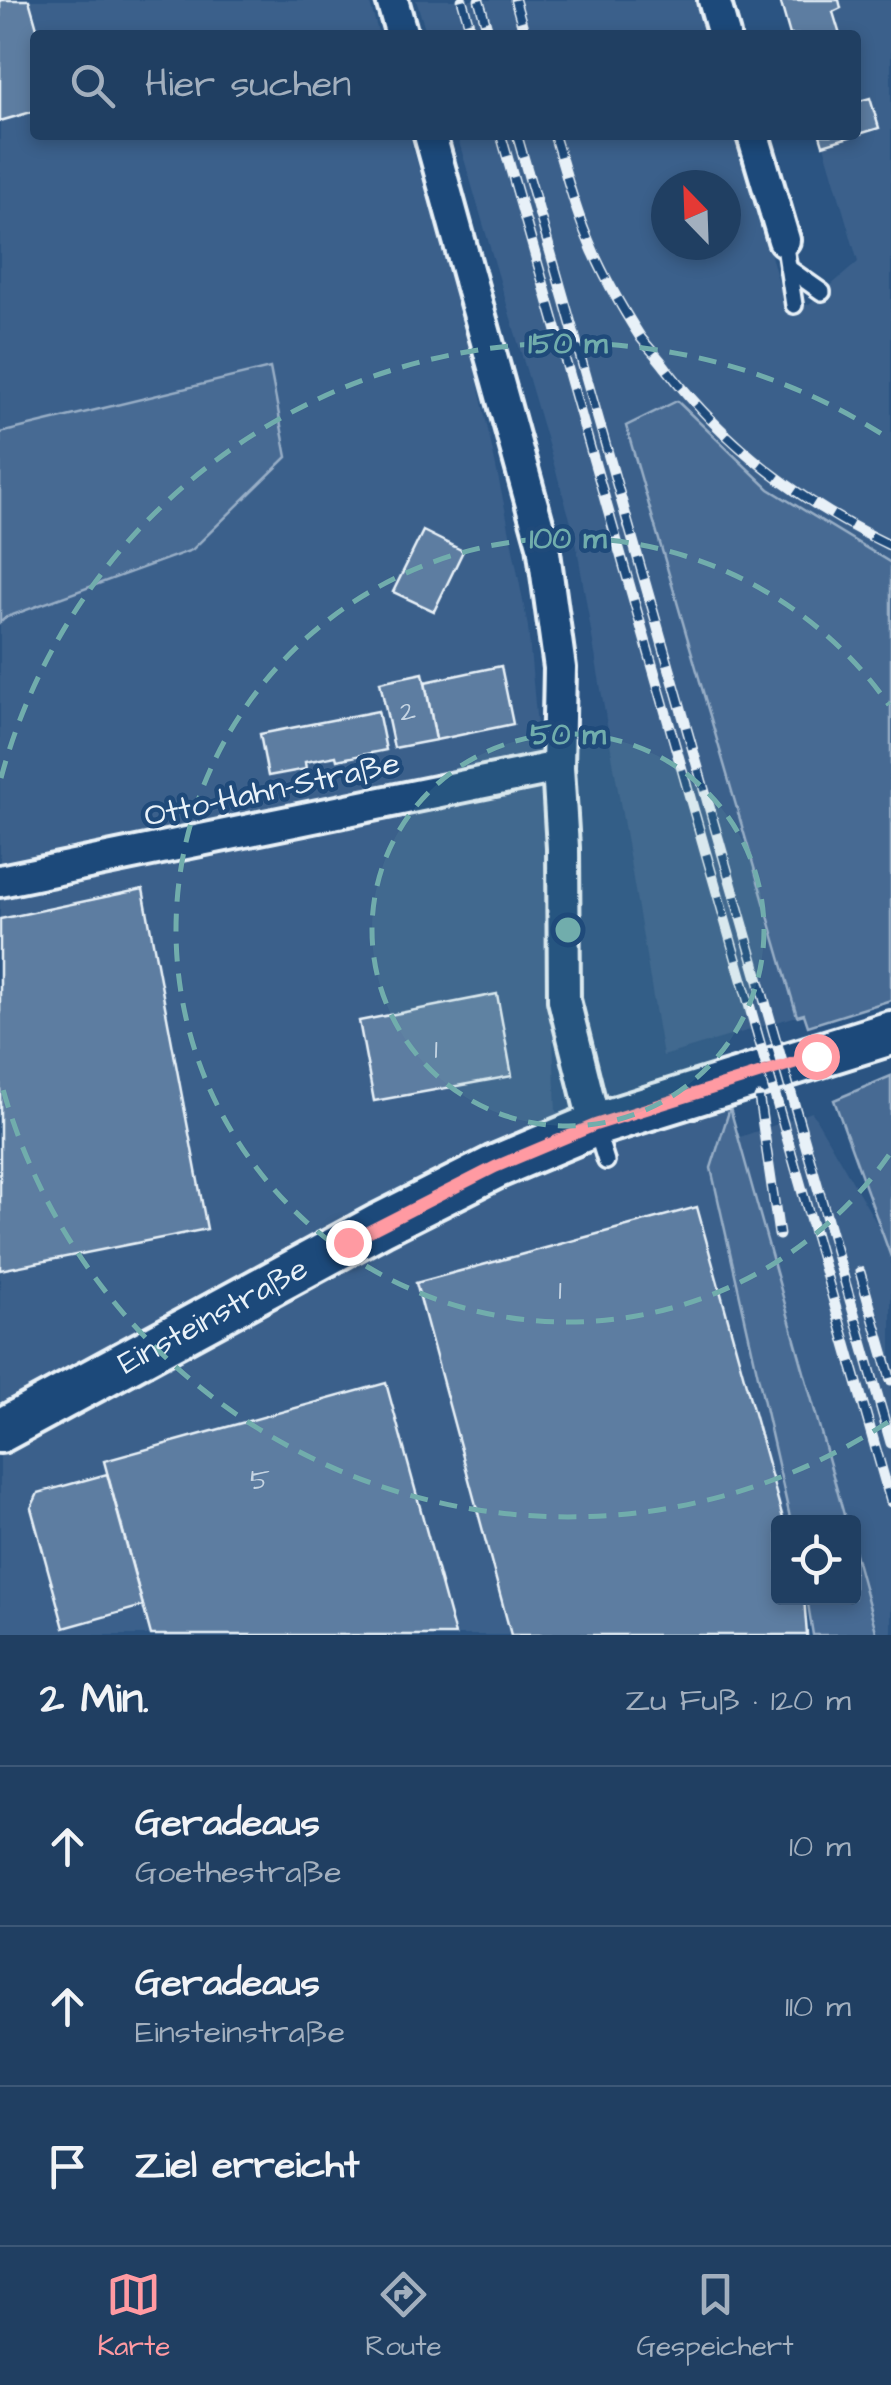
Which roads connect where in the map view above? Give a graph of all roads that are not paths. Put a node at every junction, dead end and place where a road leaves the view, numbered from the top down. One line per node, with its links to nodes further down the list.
1 (392, 0): 3 (street)
2 (714, 0): 4 (street)
3 (401, 30)
4 (723, 30)
5 (431, 140): 10 (street)
6 (754, 140): 7 (street)
7 (786, 254): 8 (lane); 9 (lane)
8 (822, 292)
9 (794, 305)
10 (558, 767): 11 (street, Otto-Hahn-Straße); 13 (street)
11 (0, 881)
12 (891, 1033): 13 (street, Einsteinstraße)
13 (600, 1143): 14 (street, Einsteinstraße)
14 (0, 1431)

